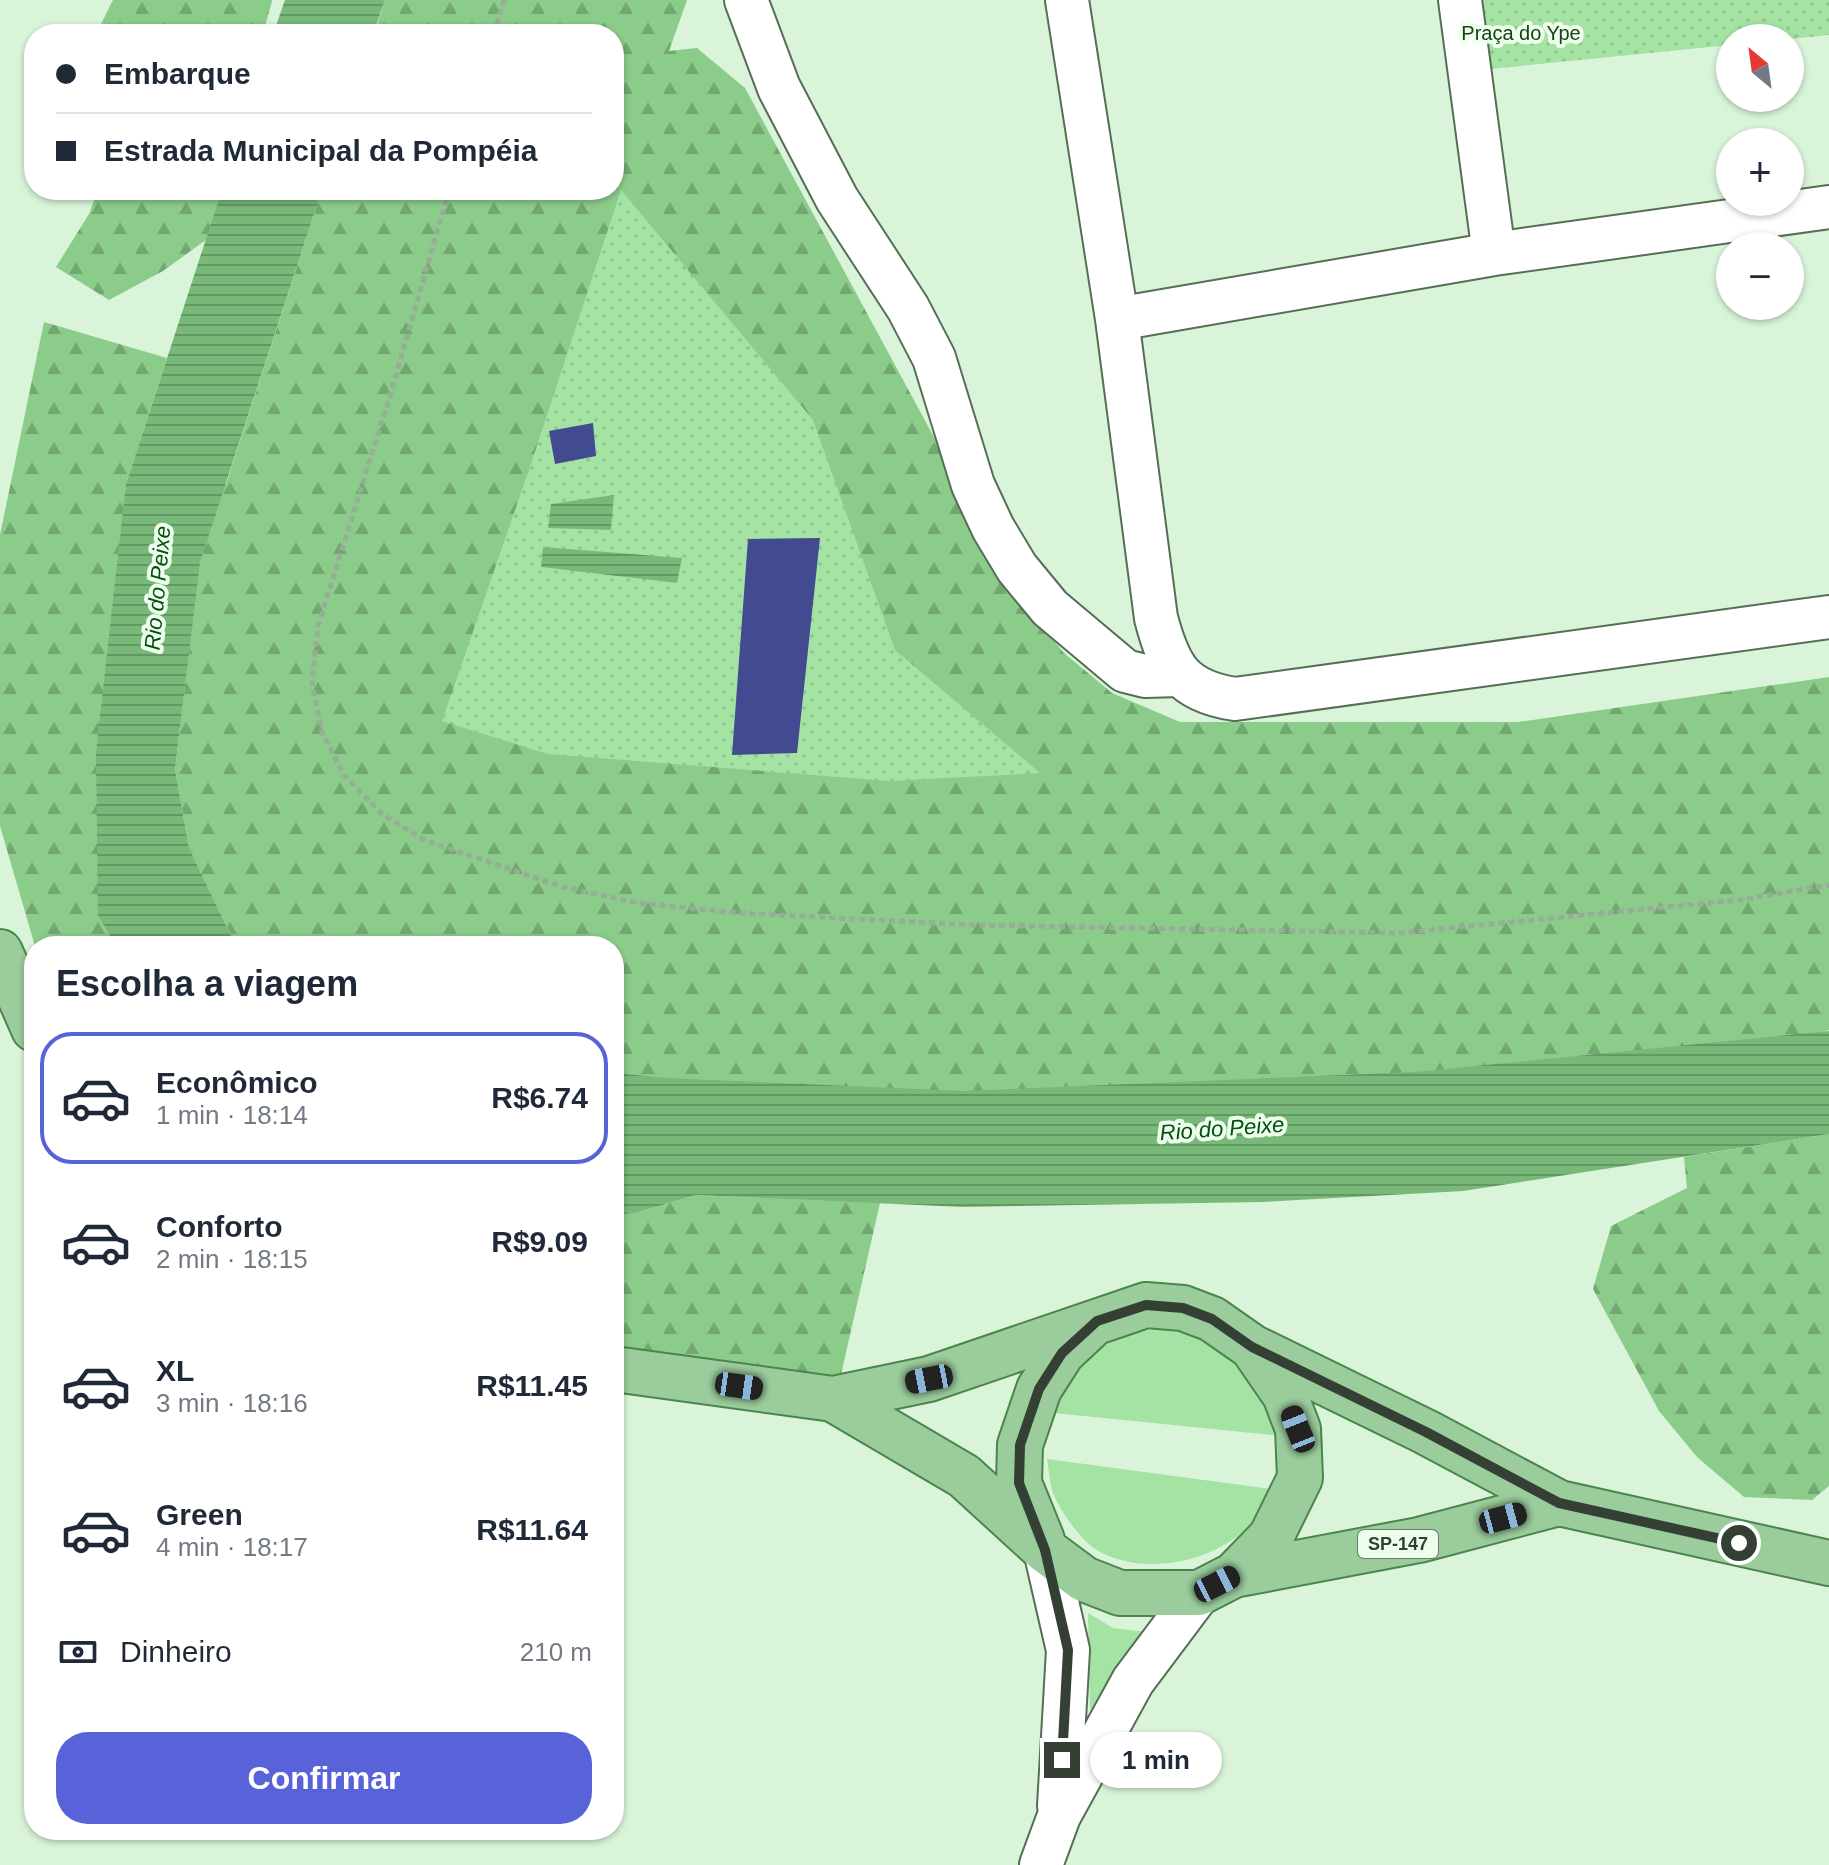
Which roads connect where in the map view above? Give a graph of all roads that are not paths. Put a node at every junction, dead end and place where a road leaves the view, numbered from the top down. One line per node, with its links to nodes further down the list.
1 (746, 0): 8 (street)
2 (1067, 0): 6 (street)
3 (1460, 0): 5 (street)
4 (1829, 207): 5 (street)
5 (1494, 254): 6 (street)
6 (1117, 319): 8 (street)
7 (1829, 617): 8 (street)
8 (1179, 675)
9 (0, 952): 10 (main road)
10 (24, 1006)
11 (1097, 1321): 12 (main road); 14 (main road); 16 (main road)
12 (1252, 1347): 15 (main road, SP-147); 18 (main road)
13 (624, 1370): 14 (main road)
14 (833, 1399): 16 (main road)
15 (1559, 1503): 17 (main road, SP-147); 18 (main road, SP-147)
16 (1045, 1550): 18 (main road); 19 (street)
17 (1829, 1563)
18 (1216, 1584): 19 (street)
19 (1059, 1816): 20 (street)
20 (1041, 1865)

